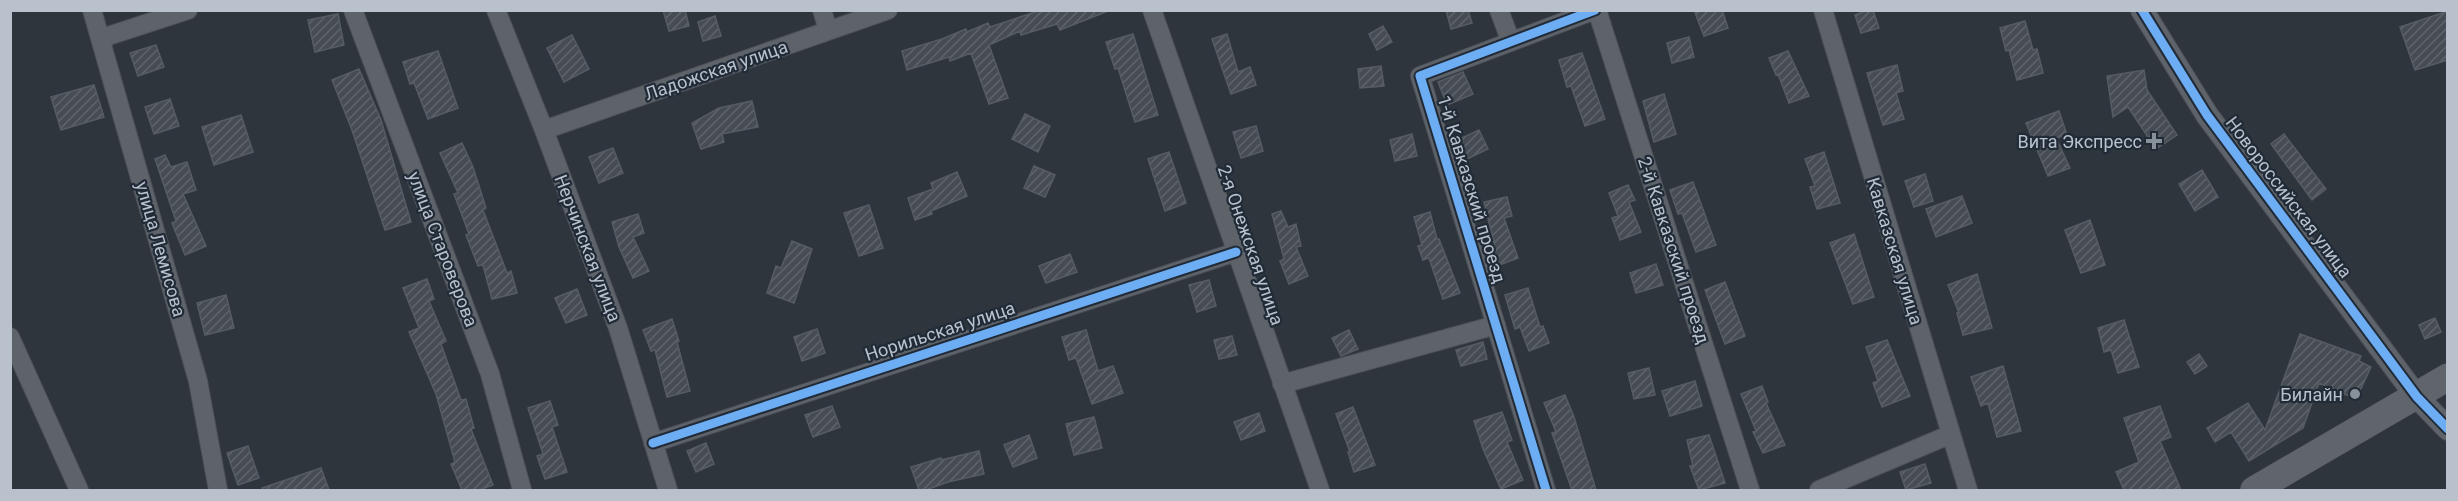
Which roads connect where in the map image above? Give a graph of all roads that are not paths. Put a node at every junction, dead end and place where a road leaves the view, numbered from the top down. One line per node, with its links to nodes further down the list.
1 (92, 10): 13 (street, улица Лемисова)
2 (188, 10): 13 (street)
3 (353, 10): 27 (street, улица Староверова)
4 (496, 10): 15 (street, Нерчинская улица)
5 (822, 10): 12 (street)
6 (888, 10): 12 (street, Ладожская улица)
7 (1152, 10): 16 (street, 2-я Онежская улица)
8 (1499, 10): 14 (street)
9 (1596, 10): 14 (street, 1-й Кавказский проезд); 31 (street, 2-й Кавказский проезд)
10 (1823, 10): 23 (street, Кавказская улица)
11 (2142, 10): 21 (street, Новороссийская улица)
12 (828, 30): 15 (street, Ладожская улица)
13 (102, 38): 26 (street, улица Лемисова)
14 (1511, 42): 17 (street, 1-й Кавказский проезд)
15 (544, 130): 24 (street, Нерчинская улица)
16 (1236, 252): 20 (street, 2-я Онежская улица); 24 (street, Норильская улица)
17 (1496, 325): 20 (street); 30 (street, 1-й Кавказский проезд)
18 (10, 337): 25 (street)
19 (2448, 377): 21 (main road)
20 (1282, 384): 29 (street, 2-я Онежская улица)
21 (2417, 396): 22 (street, Новороссийская улица); 34 (main road)
22 (2448, 429)
23 (1949, 435): 32 (street); 33 (street, Кавказская улица)
24 (653, 443): 28 (street, Нерчинская улица)
25 (79, 490)
26 (218, 490)
27 (522, 490)
28 (668, 490)
29 (1320, 490)
30 (1546, 490)
31 (1750, 490)
32 (1819, 490)
33 (1968, 490)
34 (2254, 490)

